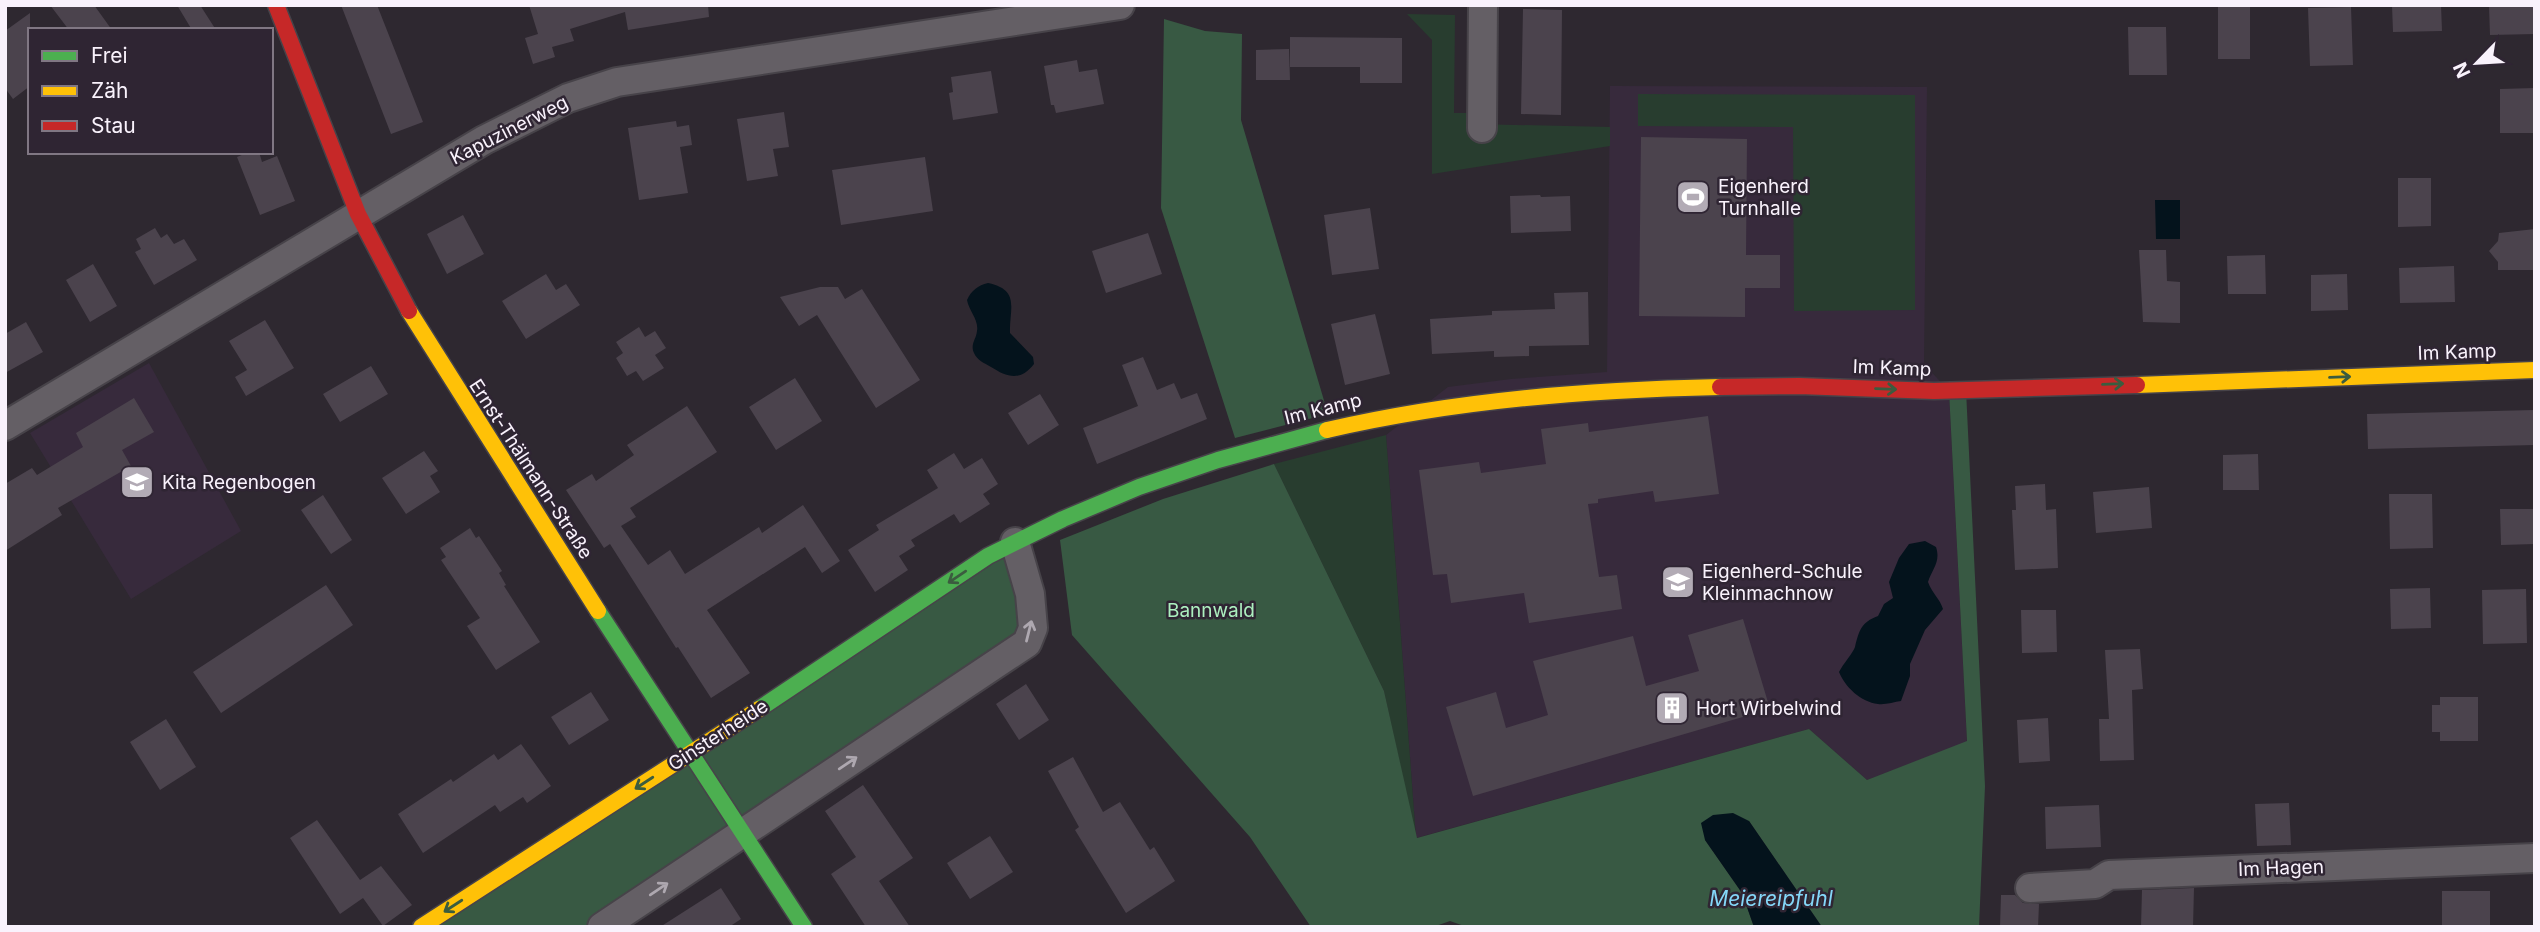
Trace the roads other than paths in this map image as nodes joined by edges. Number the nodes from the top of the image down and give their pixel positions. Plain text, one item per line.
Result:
1 (276, 5) edge
2 (1120, 5) edge
3 (1483, 5) edge
4 (1482, 128) dead end
5 (358, 214) junction
6 (2535, 370) edge
7 (5, 426) edge
8 (1253, 447) joint
9 (1015, 542) junction
10 (691, 754) junction
11 (743, 833) junction
12 (2535, 858) edge
13 (2030, 888) dead end
14 (421, 927) edge
15 (602, 927) edge
16 (804, 927) edge

1 - 5 street, Ernst-Thälmann-Straße
2 - 5 street, Kapuzinerweg
3 - 4 street
5 - 7 street, Kapuzinerweg
5 - 10 street, Ernst-Thälmann-Straße
8 -> 6 street, Im Kamp
8 - 9 street, Ginsterheide
9 -> 10 street, Ginsterheide
11 -> 9 street
10 - 11 street, Ernst-Thälmann-Straße
10 -> 14 street, Ginsterheide
15 -> 11 street
11 - 16 street, Ernst-Thälmann-Straße
12 - 13 street, Im Hagen

